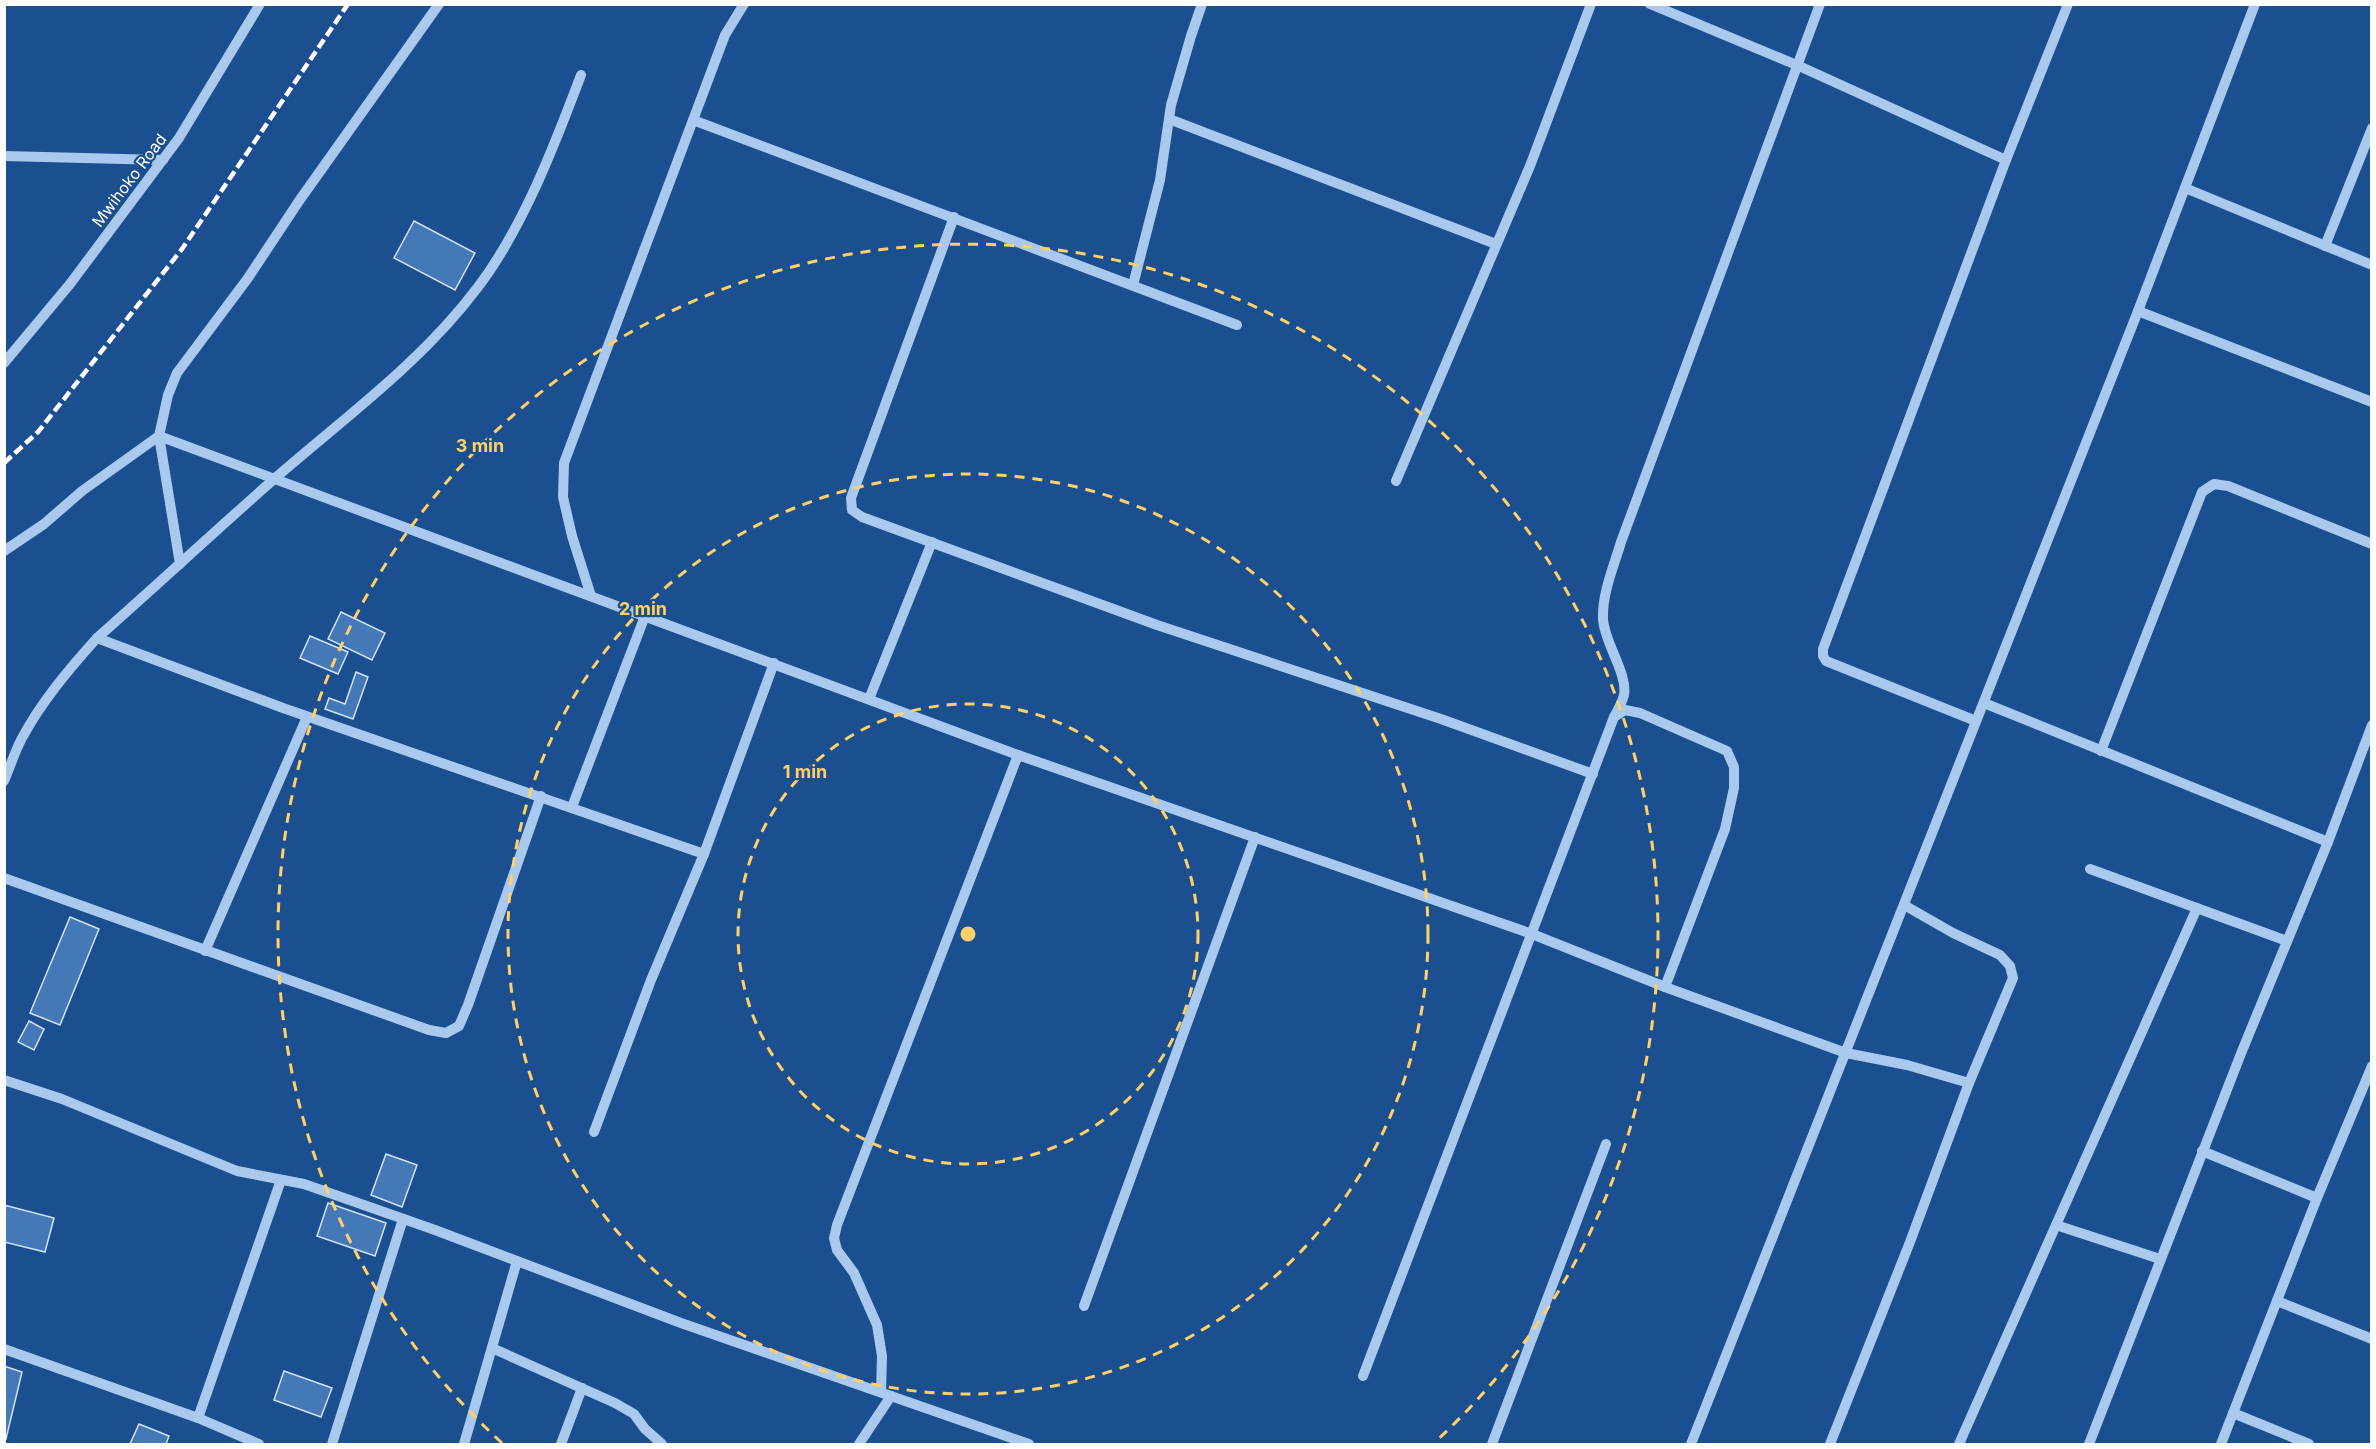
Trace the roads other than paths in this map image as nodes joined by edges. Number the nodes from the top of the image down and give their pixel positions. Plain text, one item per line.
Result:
1 (260, 4) edge
2 (439, 4) edge
3 (744, 4) edge
4 (1202, 4) edge
5 (1591, 4) edge
6 (1650, 4) edge
7 (1820, 4) edge
8 (2068, 4) edge
9 (2255, 4) edge
10 (1799, 66) junction
11 (581, 75) dead end
12 (1169, 119) junction
13 (693, 120) junction
14 (2372, 128) edge
15 (4, 156) edge
16 (163, 160) junction
17 (2006, 160) junction
18 (2185, 188) junction
19 (954, 217) junction
20 (1496, 244) junction
21 (2325, 246) junction
22 (2372, 265) edge
23 (1133, 285) junction
24 (2138, 311) junction
25 (1237, 325) dead end
26 (4, 363) edge
27 (2372, 402) edge
28 (159, 436) junction
29 (274, 479) junction
30 (1396, 482) dead end
31 (932, 542) junction
32 (2372, 544) edge
33 (4, 551) edge
34 (180, 564) junction
35 (591, 596) junction
36 (645, 616) junction
37 (97, 638) junction
38 (774, 663) junction
39 (869, 699) junction
40 (1984, 703) junction
41 (307, 717) junction
42 (1614, 717) junction
43 (1976, 721) junction
44 (2372, 725) edge
45 (2101, 750) junction
46 (1018, 755) junction
47 (1593, 774) junction
48 (4, 781) edge
49 (541, 796) junction
50 (572, 807) junction
51 (1255, 837) junction
52 (2328, 842) junction
53 (704, 854) junction
54 (2090, 869) dead end
55 (4, 878) edge
56 (1904, 905) junction
57 (2197, 908) junction
58 (1532, 933) junction
59 (2287, 941) junction
60 (205, 951) junction
61 (1665, 987) junction
62 (1846, 1053) junction
63 (2372, 1066) edge
64 (4, 1080) edge
65 (1969, 1083) junction
66 (594, 1132) dead end
67 (1606, 1144) dead end
68 (2202, 1151) junction
69 (281, 1180) junction
70 (2317, 1198) junction
71 (403, 1219) junction
72 (2056, 1225) junction
73 (2160, 1258) junction
74 (517, 1262) junction
75 (2277, 1301) junction
76 (1084, 1306) dead end
77 (2372, 1339) edge
78 (492, 1348) junction
79 (4, 1349) edge
80 (1363, 1376) dead end
81 (582, 1388) junction
82 (886, 1394) junction
83 (2233, 1413) junction
84 (198, 1418) junction
85 (259, 1444) edge
86 (332, 1444) edge
87 (464, 1444) edge
88 (561, 1444) edge
89 (662, 1444) edge
90 (859, 1444) edge
91 (1029, 1444) edge
92 (1492, 1444) edge
93 (1691, 1444) edge
94 (1830, 1444) edge
95 (1959, 1444) edge
96 (2089, 1444) edge
97 (2221, 1444) edge
98 (2309, 1444) edge

1 - 16 street, Mwihoko Road
2 - 28 street
3 - 13 street
4 - 12 street
5 - 20 street
6 - 10 street
7 - 10 street
8 - 17 street
9 - 18 street
10 - 17 street
10 - 42 street
11 - 29 street
12 - 20 street
12 - 23 street
13 - 19 street
13 - 35 street
14 - 21 street
15 - 16 street
16 - 26 street, Mwihoko Road
17 - 43 street
18 - 21 street
18 - 24 street
19 - 23 street
19 - 31 street
20 - 30 street
21 - 22 street
23 - 25 street
24 - 27 street
24 - 40 street
28 - 29 street
28 - 33 street
28 - 34 street
29 - 34 street
29 - 35 street
31 - 39 street
31 - 47 street
32 - 45 street
34 - 37 street
35 - 36 street
36 - 38 street
36 - 50 street
37 - 41 street
37 - 48 street
38 - 39 street
38 - 53 street
39 - 46 street
40 - 43 street
40 - 45 street
41 - 49 street
41 - 60 street
42 - 47 street
42 - 61 street
43 - 56 street
44 - 52 street
45 - 52 street
46 - 51 street
46 - 82 street
47 - 58 street
49 - 50 street
49 - 60 street
50 - 53 street
51 - 58 street
51 - 76 street
52 - 59 street
53 - 66 street
54 - 57 street
55 - 60 street
56 - 62 street
56 - 65 street
57 - 59 street
57 - 72 street
58 - 61 street
58 - 80 street
59 - 68 street
61 - 62 street
62 - 65 street
62 - 93 street
63 - 70 street
64 - 69 street
65 - 94 street
67 - 92 street
68 - 70 street
68 - 73 street
69 - 71 street
69 - 84 street
70 - 75 street
71 - 74 street
71 - 86 street
72 - 73 street
72 - 95 street
73 - 96 street
74 - 78 street
74 - 82 street
75 - 77 street
75 - 83 street
78 - 81 street
78 - 87 street
79 - 84 street
81 - 88 street
81 - 89 street
82 - 90 street
82 - 91 street
83 - 97 street
83 - 98 street
84 - 85 street

